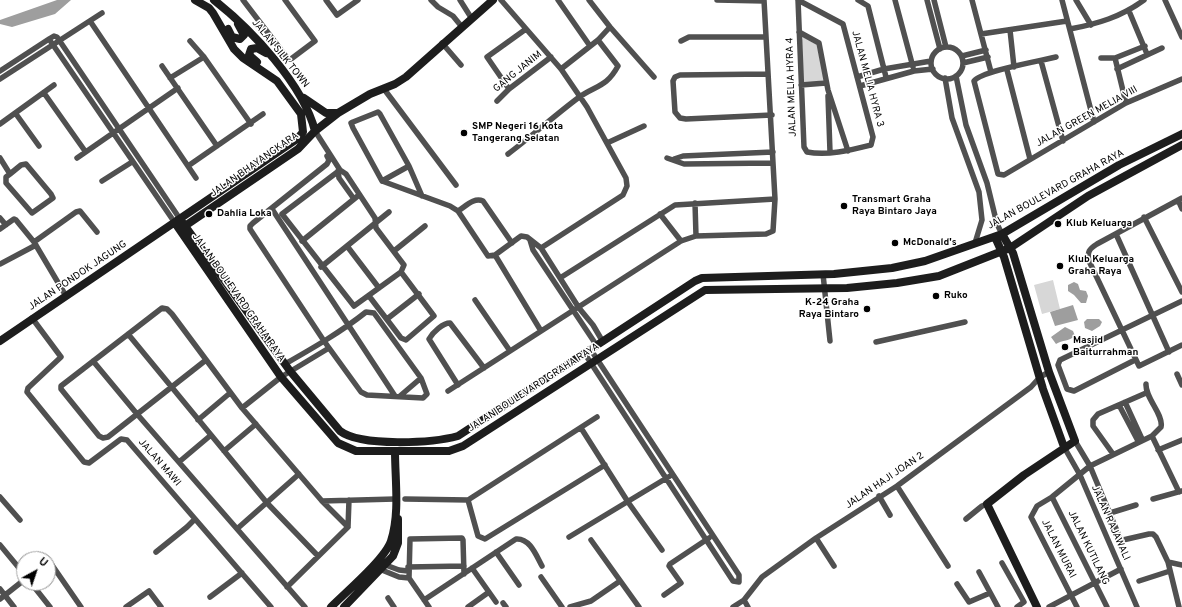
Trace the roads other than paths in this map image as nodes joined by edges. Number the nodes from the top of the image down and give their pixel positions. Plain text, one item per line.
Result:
1 (195, 0) edge
2 (214, 0) edge
3 (243, 0) edge
4 (285, 0) edge
5 (326, 0) edge
6 (358, 0) edge
7 (431, 0) edge
8 (460, 0) edge
9 (493, 0) edge
10 (501, 0) edge
11 (558, 0) edge
12 (589, 0) edge
13 (717, 0) edge
14 (798, 0) edge
15 (858, 0) edge
16 (895, 0) edge
17 (927, 0) edge
18 (934, 0) edge
19 (972, 0) edge
20 (1062, 0) edge
21 (1076, 0) edge
22 (1144, 0) edge
23 (1165, 0) edge
24 (764, 1) edge
25 (1129, 11) junction
26 (102, 13) dead end
27 (231, 13) junction
28 (218, 18) junction
29 (472, 18) junction
30 (90, 21) junction
31 (1067, 22) junction
32 (1091, 26) junction
33 (462, 27) junction
34 (610, 27) junction
35 (526, 29) junction
36 (1010, 30) junction
37 (1070, 30) junction
38 (799, 32) junction
39 (981, 34) junction
40 (765, 37) junction
41 (1182, 37) edge
42 (49, 39) junction
43 (598, 40) junction
44 (60, 41) junction
45 (190, 41) dead end
46 (681, 41) dead end
47 (442, 44) junction
48 (54, 45) junction
49 (590, 46) junction
50 (1145, 46) junction
51 (943, 48) junction
52 (1162, 48) dead end
53 (986, 50) junction
54 (1147, 54) junction
55 (962, 56) junction
56 (204, 57) junction
57 (272, 57) junction
58 (551, 57) junction
59 (988, 57) junction
60 (1056, 57) dead end
61 (1101, 58) dead end
62 (1115, 58) junction
63 (931, 61) junction
64 (1041, 61) junction
65 (912, 63) junction
66 (963, 63) junction
67 (461, 65) dead end
68 (162, 66) dead end
69 (1014, 67) junction
70 (561, 69) junction
71 (884, 69) junction
72 (933, 69) junction
73 (1117, 69) junction
74 (1007, 70) junction
75 (0, 71) edge
76 (263, 71) junction
77 (914, 71) junction
78 (991, 72) junction
79 (768, 74) junction
80 (956, 76) junction
81 (654, 77) dead end
82 (857, 77) junction
83 (886, 77) junction
84 (170, 78) junction
85 (945, 78) junction
86 (0, 79) edge
87 (1182, 79) edge
88 (826, 82) junction
89 (54, 85) dead end
90 (801, 85) junction
91 (860, 86) junction
92 (178, 88) junction
93 (509, 88) junction
94 (384, 89) junction
95 (828, 90) junction
96 (44, 93) junction
97 (302, 96) junction
98 (580, 97) junction
99 (497, 101) dead end
100 (1126, 103) junction
101 (148, 109) junction
102 (338, 113) junction
103 (16, 114) junction
104 (263, 114) dead end
105 (772, 115) junction
106 (1094, 122) junction
107 (0, 124) edge
108 (251, 124) junction
109 (644, 126) dead end
110 (120, 128) junction
111 (315, 131) junction
112 (114, 132) junction
113 (303, 132) joint
114 (1182, 134) edge
115 (873, 141) joint
116 (1063, 141) junction
117 (607, 143) junction
118 (1182, 145) edge
119 (39, 146) dead end
120 (217, 146) junction
121 (975, 149) junction
122 (85, 151) junction
123 (848, 151) junction
124 (773, 152) junction
125 (830, 152) junction
126 (508, 154) dead end
127 (964, 154) junction
128 (327, 156) dead end
129 (0, 158) edge
130 (77, 158) dead end
131 (667, 158) dead end
132 (1030, 159) junction
133 (674, 160) junction
134 (132, 162) junction
135 (773, 163) junction
136 (188, 166) junction
137 (409, 166) junction
138 (339, 170) junction
139 (10, 174) junction
140 (196, 178) dead end
141 (102, 181) dead end
142 (350, 181) junction
143 (382, 181) junction
144 (456, 185) dead end
145 (344, 186) junction
146 (359, 194) junction
147 (422, 196) junction
148 (354, 199) junction
149 (776, 199) junction
150 (1180, 199) edge
151 (695, 203) junction
152 (272, 209) junction
153 (1182, 209) edge
154 (389, 212) dead end
155 (458, 212) junction
156 (660, 214) junction
157 (1144, 217) junction
158 (0, 218) edge
159 (376, 223) junction
160 (6, 225) junction
161 (178, 225) junction
162 (425, 226) dead end
163 (1010, 228) junction
164 (0, 229) edge
165 (97, 232) dead end
166 (1116, 234) junction
167 (998, 235) junction
168 (696, 236) junction
169 (530, 240) junction
170 (302, 241) junction
171 (681, 242) junction
172 (1019, 242) junction
173 (35, 243) junction
174 (512, 243) junction
175 (975, 244) junction
176 (347, 246) junction
177 (542, 248) junction
178 (1010, 248) junction
179 (394, 251) junction
180 (1001, 251) junction
181 (495, 255) junction
182 (0, 264) edge
183 (321, 267) junction
184 (401, 272) junction
185 (823, 274) junction
186 (560, 278) junction
187 (379, 288) junction
188 (824, 288) junction
189 (1182, 292) edge
190 (420, 294) junction
191 (66, 296) junction
192 (369, 296) junction
193 (475, 300) dead end
194 (1182, 301) edge
195 (576, 309) junction
196 (1152, 314) junction
197 (32, 318) junction
198 (387, 319) junction
199 (965, 322) dead end
200 (348, 325) junction
201 (1120, 329) junction
202 (541, 331) junction
203 (128, 334) junction
204 (0, 341) edge
205 (324, 341) junction
206 (830, 341) dead end
207 (876, 342) dead end
208 (1182, 345) edge
209 (329, 348) junction
210 (594, 348) junction
211 (510, 351) junction
212 (1169, 352) junction
213 (206, 360) junction
214 (1135, 360) junction
215 (93, 361) junction
216 (595, 361) junction
217 (288, 368) junction
218 (484, 368) junction
219 (1049, 372) junction
220 (1177, 374) dead end
221 (281, 377) junction
222 (1040, 377) junction
223 (421, 378) junction
224 (1146, 384) dead end
225 (458, 385) junction
226 (1182, 385) edge
227 (171, 388) junction
228 (448, 391) dead end
229 (230, 393) junction
230 (1146, 393) junction
231 (397, 396) junction
232 (1125, 402) junction
233 (1119, 405) junction
234 (242, 408) junction
235 (137, 414) junction
236 (597, 417) dead end
237 (198, 420) junction
238 (256, 424) junction
239 (581, 428) junction
240 (211, 435) junction
241 (1152, 436) junction
242 (1140, 440) junction
243 (1182, 440) edge
244 (1075, 441) junction
245 (1064, 447) junction
246 (1158, 450) junction
247 (224, 451) junction
248 (395, 451) junction
249 (1113, 454) junction
250 (179, 462) junction
251 (605, 466) junction
252 (1090, 466) junction
253 (299, 474) junction
254 (673, 474) junction
255 (1080, 475) junction
256 (667, 479) junction
257 (897, 486) junction
258 (1180, 491) edge
259 (880, 496) junction
260 (1052, 497) junction
261 (0, 498) edge
262 (395, 499) junction
263 (405, 499) dead end
264 (1153, 499) dead end
265 (349, 500) junction
266 (468, 500) junction
267 (322, 501) junction
268 (628, 502) junction
269 (267, 503) junction
270 (987, 504) junction
271 (1136, 505) dead end
272 (1110, 513) junction
273 (890, 515) dead end
274 (195, 519) junction
275 (966, 519) dead end
276 (20, 520) dead end
277 (348, 527) junction
278 (238, 528) junction
279 (714, 536) junction
280 (569, 537) dead end
281 (816, 538) junction
282 (591, 540) dead end
283 (706, 540) junction
284 (0, 545) edge
285 (662, 550) dead end
286 (156, 552) dead end
287 (496, 552) junction
288 (318, 556) junction
289 (1168, 562) junction
290 (1002, 563) dead end
291 (16, 564) edge
292 (379, 564) junction
293 (1182, 565) edge
294 (464, 566) junction
295 (542, 566) dead end
296 (834, 566) dead end
297 (948, 566) dead end
298 (472, 568) junction
299 (408, 569) junction
300 (1121, 570) junction
301 (56, 571) edge
302 (979, 572) dead end
303 (1170, 572) junction
304 (242, 573) junction
305 (464, 574) junction
306 (541, 577) dead end
307 (409, 578) junction
308 (620, 581) junction
309 (1139, 581) dead end
310 (1096, 583) junction
311 (958, 584) dead end
312 (519, 585) dead end
313 (16, 586) edge
314 (287, 587) junction
315 (0, 589) edge
316 (37, 591) edge
317 (489, 592) junction
318 (990, 593) junction
319 (664, 595) dead end
320 (1071, 595) junction
321 (2, 597) edge
322 (210, 597) dead end
323 (388, 598) dead end
324 (424, 600) junction
325 (744, 600) junction
326 (496, 602) dead end
327 (14, 607) edge
328 (50, 607) edge
329 (81, 607) edge
330 (126, 607) edge
331 (161, 607) edge
332 (271, 607) edge
333 (305, 607) edge
334 (331, 607) edge
335 (344, 607) edge
336 (394, 607) edge
337 (429, 607) edge
338 (468, 607) edge
339 (562, 607) edge
340 (570, 607) edge
341 (639, 607) edge
342 (733, 607) edge
343 (748, 607) edge
344 (998, 607) edge
345 (1017, 607) edge
346 (1037, 607) edge
347 (1049, 607) edge
348 (1077, 607) edge
349 (1107, 607) edge
350 (1137, 607) edge
351 (1179, 607) edge

1 - 28 main road, JALAN SILK TOWN
2 - 27 main road, JALAN SILK TOWN
3 - 4 street
5 - 6 street
7 - 33 street
8 - 29 street
9 - 29 main road, JALAN BHAYANGKARA
10 - 35 street
11 - 49 street
12 - 34 street
13 - 24 street
14 - 38 street, JALAN MELIA HYRA 4
14 - 82 street, JALAN MELIA HYRA 3
15 - 71 street
16 - 65 street
17 - 51 street
18 - 51 street
19 - 39 street
20 - 31 street
21 - 32 street
22 - 25 street
23 - 41 street
24 - 40 street
25 - 32 street
25 - 50 street
26 - 30 street
27 - 28 main road
27 - 57 main road, JALAN SILK TOWN
28 - 76 main road, JALAN SILK TOWN
29 - 33 main road, JALAN BHAYANGKARA
30 - 44 street
30 - 101 street
31 - 36 street
31 - 37 street
32 - 37 street
33 - 47 main road, JALAN BHAYANGKARA
34 - 43 street
34 - 81 street
35 - 58 street
35 - 93 street
36 - 39 street
36 - 69 street
37 - 106 street
38 - 88 street
38 - 90 street, JALAN MELIA HYRA 4
39 - 53 street
40 - 46 street
40 - 79 street
42 - 44 street
42 - 48 street, JALAN BOULEVARD GRAHA RAYA
42 - 75 street
43 - 49 street
43 - 98 street
44 - 48 street
44 - 110 street, JALAN BOULEVARD GRAHA RAYA
45 - 56 street
47 - 67 street
47 - 94 main road, JALAN BHAYANGKARA
48 - 86 street
48 - 112 street, JALAN BOULEVARD GRAHA RAYA
49 - 70 street
50 - 54 street
50 - 62 street
51 - 55 street
51 - 63 street
52 - 54 street
53 - 55 street
53 - 59 street
54 - 73 street
55 - 66 street
56 - 84 street
56 - 108 street
57 - 76 main road
57 - 97 main road, JALAN SILK TOWN
58 - 70 street
58 - 93 street, GANG JANIM
59 - 66 street
59 - 78 street
60 - 64 street
61 - 62 street
62 - 73 street
63 - 65 street
63 - 72 street
64 - 69 street
64 - 116 street
65 - 71 street
65 - 77 street
66 - 80 street
68 - 84 street
69 - 74 street
70 - 98 street
71 - 82 street
71 - 83 street
72 - 77 street
72 - 85 street
73 - 100 street
74 - 78 street
74 - 132 street
76 - 113 main road, JALAN SILK TOWN
77 - 83 street
78 - 132 street, JALAN GREEN MELIA VIII
79 - 105 street
79 - 105 street
80 - 85 street
80 - 121 street
82 - 91 street, JALAN MELIA HYRA 3
83 - 91 street
84 - 92 street
85 - 127 street
87 - 100 street, JALAN GREEN MELIA VIII
88 - 90 street
88 - 95 street
89 - 96 street
90 - 125 street, JALAN MELIA HYRA 4
91 - 115 street, JALAN MELIA HYRA 3
92 - 101 street
92 - 120 street
93 - 99 street, GANG JANIM
94 - 102 main road, JALAN BHAYANGKARA
94 - 144 street
95 - 123 street
95 - 125 street
96 - 103 street
96 - 122 street
97 - 102 main road
97 - 111 main road, JALAN SILK TOWN
98 - 117 street
98 - 126 street
100 - 106 street, JALAN GREEN MELIA VIII
101 - 110 street
101 - 136 street
102 - 111 main road, JALAN BHAYANGKARA
103 - 107 street
103 - 119 street
104 - 108 street
105 - 124 street
106 - 116 street, JALAN GREEN MELIA VIII
108 - 120 street
109 - 117 street
110 - 112 street
110 - 161 street, JALAN BOULEVARD GRAHA RAYA
111 - 138 street
111 - 161 main road, JALAN BHAYANGKARA
112 - 122 street
112 - 134 street, JALAN BOULEVARD GRAHA RAYA
113 - 161 main road, JALAN BHAYANGKARA
114 - 163 main road, JALAN BOULEVARD GRAHA RAYA
115 - 123 street, JALAN MELIA HYRA 4
116 - 132 street, JALAN GREEN MELIA VIII
117 - 177 street
118 - 172 main road, JALAN BOULEVARD GRAHA RAYA
120 - 136 street
121 - 127 street
121 - 167 street
122 - 130 street
123 - 125 street, JALAN MELIA HYRA 4
124 - 133 street
124 - 135 street
127 - 175 street
128 - 152 street
129 - 139 street
131 - 133 street
133 - 135 street
134 - 141 street
134 - 161 street, JALAN BOULEVARD GRAHA RAYA
135 - 149 street
136 - 140 street
137 - 143 street
137 - 143 street
137 - 147 street
138 - 142 street
138 - 145 street
138 - 170 street
139 - 139 street
142 - 145 street
142 - 146 street
143 - 147 street
145 - 148 street
146 - 148 street
146 - 159 street
147 - 155 street
148 - 170 street
149 - 151 street
149 - 168 street
150 - 153 street
150 - 157 street
151 - 156 street
151 - 168 street
152 - 200 street
152 - 205 street
154 - 159 street
155 - 174 street
155 - 181 street
156 - 171 street
156 - 186 street
157 - 166 street
157 - 189 street
158 - 160 street
159 - 176 street
159 - 179 street
160 - 164 street
160 - 173 street
161 - 191 main road, JALAN PONDOK JAGUNG
161 - 217 main road, JALAN BOULEVARD GRAHA RAYA
161 - 221 main road, JALAN BOULEVARD GRAHA RAYA
162 - 179 street
163 - 167 main road, JALAN BOULEVARD GRAHA RAYA
163 - 172 main road
165 - 173 street
166 - 196 street
166 - 201 street
167 - 175 main road, JALAN BOULEVARD GRAHA RAYA
167 - 178 main road
167 - 180 main road
168 - 171 street
169 - 174 street
169 - 177 street
169 - 195 street
170 - 183 street
171 - 195 street
172 - 178 main road, JALAN BOULEVARD GRAHA RAYA
173 - 182 street
173 - 191 street
174 - 181 street
175 - 185 main road, JALAN BOULEVARD GRAHA RAYA
176 - 183 street
176 - 187 street
177 - 186 street
178 - 180 main road, JALAN BOULEVARD GRAHA RAYA
178 - 219 main road
179 - 184 street
180 - 188 main road, JALAN BOULEVARD GRAHA RAYA
180 - 222 main road
181 - 202 street
183 - 192 street
184 - 187 street
184 - 190 street
185 - 188 street
185 - 210 main road, JALAN BOULEVARD GRAHA RAYA
186 - 195 street
187 - 192 street
188 - 206 street
188 - 216 main road, JALAN BOULEVARD GRAHA RAYA
190 - 198 street
190 - 198 street
191 - 197 main road, JALAN PONDOK JAGUNG
192 - 198 street
193 - 211 street
194 - 196 street
195 - 202 street
195 - 210 street
196 - 201 street
196 - 212 street
197 - 204 main road, JALAN PONDOK JAGUNG
197 - 274 street, JALAN MAWI
199 - 207 street
200 - 205 street
200 - 223 street
200 - 231 street
201 - 214 street
201 - 214 street
202 - 211 street
203 - 213 street
203 - 215 street
203 - 227 street
205 - 209 street
205 - 217 street
208 - 212 street
209 - 217 street
209 - 231 street
210 - 216 street
210 - 217 main road, JALAN BOULEVARD GRAHA RAYA
211 - 218 street
212 - 214 street
213 - 227 street
213 - 229 street
215 - 235 street
215 - 235 street
216 - 248 main road, JALAN BOULEVARD GRAHA RAYA
216 - 254 street
216 - 256 street
217 - 221 street
218 - 225 street
218 - 225 street
219 - 222 street, JALAN HAJI JOAN 2
219 - 244 main road
220 - 226 street
221 - 234 street
221 - 248 main road, JALAN BOULEVARD GRAHA RAYA
222 - 245 main road
222 - 257 street, JALAN HAJI JOAN 2
223 - 231 street
223 - 231 street
224 - 230 street
225 - 228 street
227 - 235 street
227 - 237 street
229 - 234 street
229 - 237 street
230 - 232 street
230 - 241 street
232 - 233 street
232 - 242 street
233 - 242 street
233 - 249 street
234 - 238 street
235 - 250 street
236 - 239 street
237 - 240 street
238 - 247 street
238 - 253 street
239 - 251 street
239 - 266 street
240 - 247 street
240 - 250 street
241 - 242 street
241 - 246 street
242 - 249 street
243 - 246 street
244 - 245 main road
244 - 252 street
245 - 255 street, JALAN RAJAWALI
245 - 270 main road
246 - 258 street
247 - 269 street
248 - 262 main road
249 - 252 street
250 - 278 street
251 - 266 street
251 - 268 street
252 - 255 street
252 - 272 street
253 - 267 street
253 - 269 street
254 - 256 street
254 - 279 street
255 - 260 street
255 - 300 street, JALAN RAJAWALI
256 - 268 street
256 - 283 street
257 - 259 street, JALAN HAJI JOAN 2
257 - 297 street
258 - 264 street
259 - 273 street
259 - 281 street, JALAN HAJI JOAN 2
260 - 310 street, JALAN KUTILANG
260 - 320 street, JALAN MURAI
261 - 276 street
262 - 265 street
262 - 292 main road
263 - 266 street
265 - 267 street
265 - 277 street
267 - 277 street
268 - 280 street
268 - 285 street
269 - 278 street
269 - 288 street
270 - 275 street
270 - 346 main road
271 - 272 street
272 - 289 street
274 - 286 street
274 - 304 street, JALAN MAWI
277 - 288 street
278 - 314 street
279 - 283 street
279 - 283 street
281 - 296 street
281 - 325 street, JALAN HAJI JOAN 2
282 - 308 street
283 - 319 street
284 - 291 street
287 - 295 street
287 - 298 street
287 - 312 street
288 - 314 street
289 - 293 street
289 - 303 street
290 - 345 street
292 - 299 street
292 - 307 street
292 - 334 main road
292 - 335 main road
294 - 299 street
294 - 299 street
294 - 305 street
298 - 305 street
298 - 317 street
299 - 307 street
300 - 310 street
300 - 350 street, JALAN RAJAWALI
301 - 329 street
302 - 318 street
303 - 309 street
303 - 351 street
304 - 322 street
304 - 332 street, JALAN MAWI
305 - 324 street
306 - 339 street
307 - 324 street
308 - 340 street
308 - 341 street
310 - 320 street
310 - 349 street, JALAN KUTILANG
311 - 318 street
313 - 321 street
314 - 333 street
315 - 321 street
316 - 328 street
317 - 326 street
317 - 338 street
318 - 344 street
320 - 347 street
320 - 348 street, JALAN MURAI
321 - 327 street
323 - 336 street
324 - 337 street
325 - 342 street, JALAN HAJI JOAN 2
325 - 343 street
330 - 331 street

